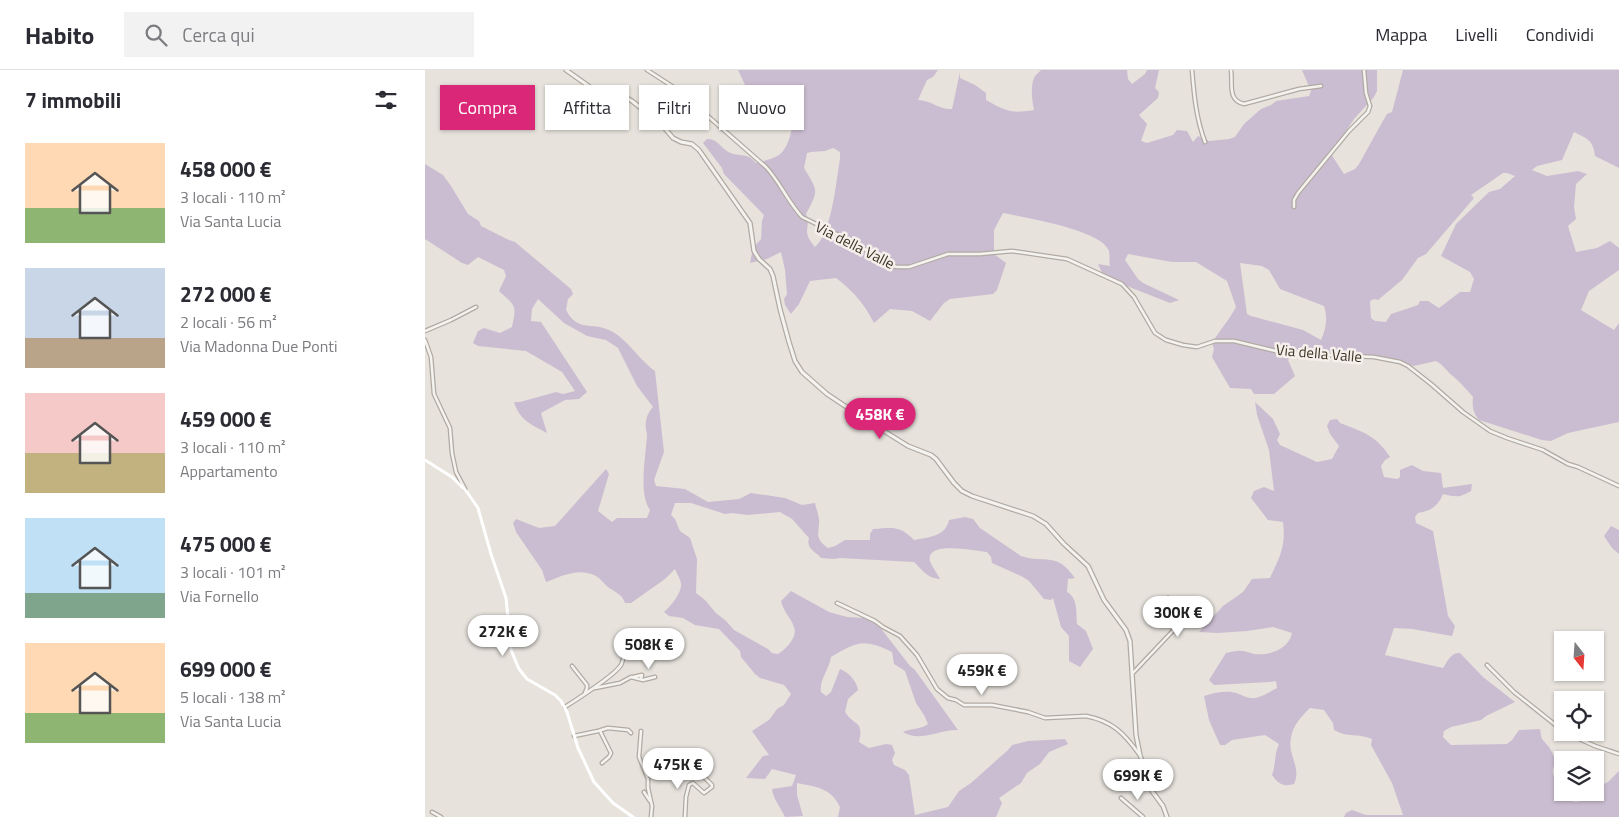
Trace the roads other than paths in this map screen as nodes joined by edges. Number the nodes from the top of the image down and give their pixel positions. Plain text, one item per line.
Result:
1 (566, 70) edge
2 (647, 70) edge
3 (1192, 70) edge
4 (1231, 70) edge
5 (1365, 70) edge
6 (1321, 86) dead end
7 (1205, 142) dead end
8 (1294, 207) dead end
9 (476, 307) dead end
10 (425, 331) edge
11 (425, 340) edge
12 (425, 460) edge
13 (1619, 486) edge
14 (467, 492) junction
15 (1168, 598) dead end
16 (837, 603) dead end
17 (626, 638) dead end
18 (1487, 665) dead end
19 (572, 666) dead end
20 (1132, 674) junction
21 (655, 678) dead end
22 (592, 689) junction
23 (584, 695) junction
24 (565, 707) junction
25 (1554, 725) edge
26 (600, 731) junction
27 (641, 731) dead end
28 (631, 733) dead end
29 (574, 736) junction
30 (1584, 741) edge
31 (1619, 754) edge
32 (1140, 755) junction
33 (602, 764) dead end
34 (704, 777) dead end
35 (644, 792) dead end
36 (1121, 798) dead end
37 (652, 806) junction
38 (432, 812) dead end
39 (441, 817) edge
40 (633, 817) edge
41 (651, 817) edge
42 (685, 817) edge
43 (1143, 817) edge
44 (1167, 817) edge

1 - 20 street
2 - 13 street, Via della Valle
3 - 7 street
4 - 6 street
5 - 8 street
9 - 10 street
11 - 14 street
12 - 14 main road
14 - 24 main road
15 - 20 street
16 - 32 street
17 - 22 street
18 - 25 street
19 - 23 street
20 - 32 street
21 - 22 street
22 - 23 street
23 - 24 street
24 - 29 main road
26 - 28 street
26 - 29 street
26 - 33 street
27 - 37 street
29 - 40 main road
30 - 31 street
32 - 44 street
34 - 42 street
35 - 37 street
36 - 43 street
37 - 41 street
38 - 39 street

